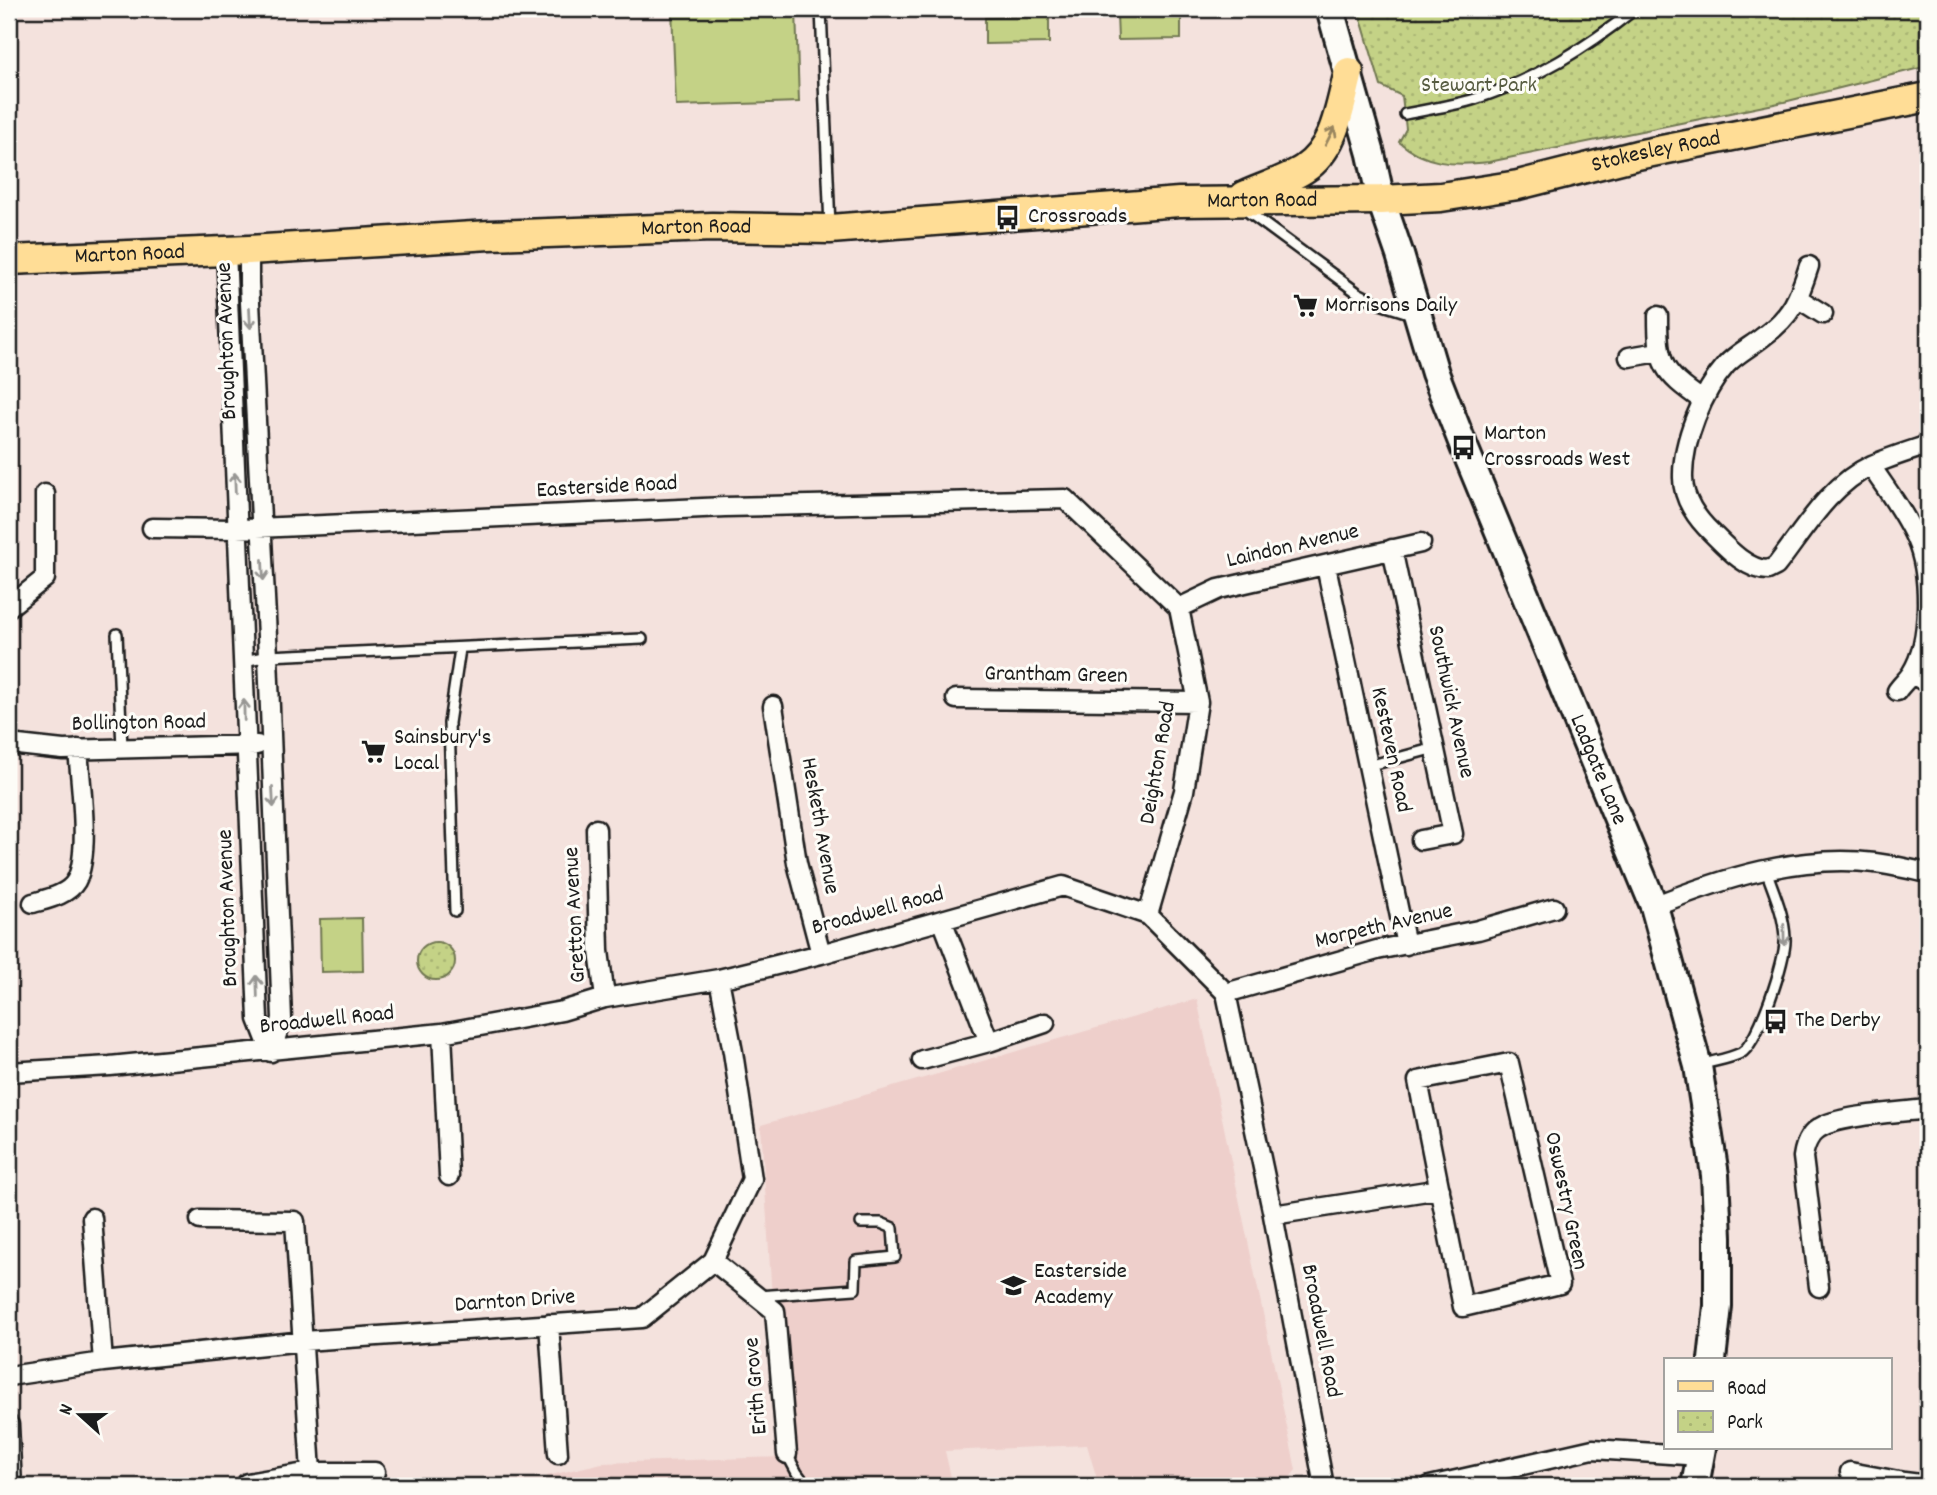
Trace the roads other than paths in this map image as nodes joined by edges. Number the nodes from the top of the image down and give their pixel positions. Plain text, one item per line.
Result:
1 (821, 9) edge
2 (1330, 9) edge
3 (1635, 9) edge
4 (1349, 72) junction
5 (1928, 97) edge
6 (1405, 114) dead end
7 (1381, 200) junction
8 (1232, 201) junction
9 (830, 229) junction
10 (238, 250) junction
11 (9, 260) edge
12 (1809, 266) dead end
13 (1799, 299) junction
14 (1823, 314) dead end
15 (1417, 316) junction
16 (1658, 316) dead end
17 (1659, 352) junction
18 (1629, 357) dead end
19 (1702, 400) junction
20 (1928, 445) edge
21 (1871, 466) junction
22 (45, 494) dead end
23 (152, 527) dead end
24 (260, 528) junction
25 (236, 529) junction
26 (1421, 543) dead end
27 (1392, 549) junction
28 (1326, 566) junction
29 (9, 607) edge
30 (1179, 608) junction
31 (117, 634) dead end
32 (642, 639) dead end
33 (460, 649) junction
34 (268, 656) junction
35 (244, 661) junction
36 (1912, 673) junction
37 (1928, 684) edge
38 (1897, 691) dead end
39 (956, 699) dead end
40 (1198, 702) junction
41 (773, 705) dead end
42 (9, 744) edge
43 (270, 745) junction
44 (245, 746) junction
45 (122, 748) junction
46 (1435, 748) junction
47 (78, 749) junction
48 (1368, 766) junction
49 (596, 829) dead end
50 (1421, 840) dead end
51 (1766, 870) junction
52 (1928, 873) edge
53 (33, 903) dead end
54 (1654, 906) junction
55 (1554, 908) dead end
56 (455, 911) dead end
57 (1148, 915) junction
58 (942, 920) junction
59 (1406, 945) junction
60 (821, 954) junction
61 (719, 979) junction
62 (1226, 993) junction
63 (605, 998) junction
64 (1045, 1023) dead end
65 (442, 1033) junction
66 (989, 1042) junction
67 (271, 1052) junction
68 (922, 1060) dead end
69 (1698, 1066) junction
70 (9, 1072) edge
71 (1928, 1109) edge
72 (449, 1175) dead end
73 (1440, 1189) junction
74 (1273, 1215) junction
75 (92, 1218) dead end
76 (200, 1220) dead end
77 (861, 1223) dead end
78 (713, 1261) junction
79 (1819, 1287) dead end
80 (756, 1296) junction
81 (549, 1324) junction
82 (304, 1341) junction
83 (1712, 1358) edge
84 (103, 1362) junction
85 (9, 1376) edge
86 (9, 1425) edge
87 (1702, 1452) edge
88 (558, 1454) dead end
89 (787, 1454) joint
90 (311, 1472) junction
91 (375, 1472) dead end
92 (1850, 1472) dead end
93 (247, 1483) dead end
94 (1904, 1484) edge
95 (1928, 1485) edge
96 (12, 1486) edge
97 (807, 1486) edge
98 (1324, 1486) edge
99 (1430, 1486) edge
100 (1695, 1486) edge

1 - 9 lane
2 - 4 main road, Ladgate Lane
3 - 6 lane
4 - 7 main road, Ladgate Lane
8 -> 4 main road
5 - 7 main road, Stokesley Road
7 - 8 main road, Marton Road
7 - 15 main road, Ladgate Lane
8 - 9 main road, Marton Road
8 - 15 lane
9 - 10 main road, Marton Road
10 - 11 main road, Marton Road
10 -> 24 street, Broughton Avenue
25 -> 10 street, Broughton Avenue
12 - 13 street
13 - 14 street
13 - 19 street
15 - 54 main road, Ladgate Lane
16 - 17 street
17 - 18 street
17 - 19 street
19 - 21 street
20 - 21 street
21 - 36 street
22 - 29 street
23 - 25 street, Easterside Road
24 - 25 street, Easterside Road
24 - 30 street, Easterside Road
24 -> 34 street, Broughton Avenue
25 - 35 street, Broughton Avenue
26 - 27 street, Laindon Avenue
27 - 28 street, Laindon Avenue
27 - 46 street, Southwick Avenue
28 - 30 street, Laindon Avenue
28 - 48 street, Kesteven Road
30 - 40 street, Deighton Road
31 - 45 lane
32 - 33 lane
33 - 34 lane
33 - 56 lane
34 - 35 lane
34 - 43 street, Broughton Avenue
44 -> 35 street, Broughton Avenue
36 - 37 street
36 - 38 street
39 - 40 street, Grantham Green
40 - 57 street, Deighton Road
41 - 60 street, Hesketh Avenue
42 - 47 street, Bollington Road
43 - 44 street, Bollington Road
43 -> 67 street, Broughton Avenue
44 - 45 street, Bollington Road
67 -> 44 street, Broughton Avenue
45 - 47 street, Bollington Road
46 - 48 lane
46 - 50 street, Southwick Avenue
47 - 53 street
48 - 59 street, Kesteven Road
49 - 63 street, Gretton Avenue
51 - 52 street
51 - 54 street
51 -> 69 lane
54 - 69 main road, Ladgate Lane
55 - 59 street, Morpeth Avenue
57 - 58 street, Broadwell Road
57 - 62 street, Broadwell Road
58 - 60 street, Broadwell Road
58 - 66 street
59 - 62 street, Morpeth Avenue
60 - 61 street, Broadwell Road
61 - 63 street, Broadwell Road
61 - 78 street, Darnton Drive
62 - 74 street, Broadwell Road
63 - 65 street, Broadwell Road
64 - 66 street
65 - 67 street, Broadwell Road
65 - 72 street
66 - 68 street
67 - 70 street, Broadwell Road
69 - 83 main road, Ladgate Lane
71 - 79 street
73 - 73 street, Oswestry Green
73 - 74 street
74 - 98 street, Broadwell Road
75 - 84 street
76 - 82 street
77 - 80 lane
78 - 80 street, Erith Grove
78 - 81 street, Darnton Drive
80 - 89 street, Erith Grove
81 - 82 street, Darnton Drive
81 - 88 street
82 - 84 street, Darnton Drive
82 - 90 street
84 - 85 street, Darnton Drive
86 - 96 street
87 - 99 street
87 - 100 main road
89 - 97 lane
90 - 91 street
90 - 93 street
92 - 94 street
94 - 95 street

